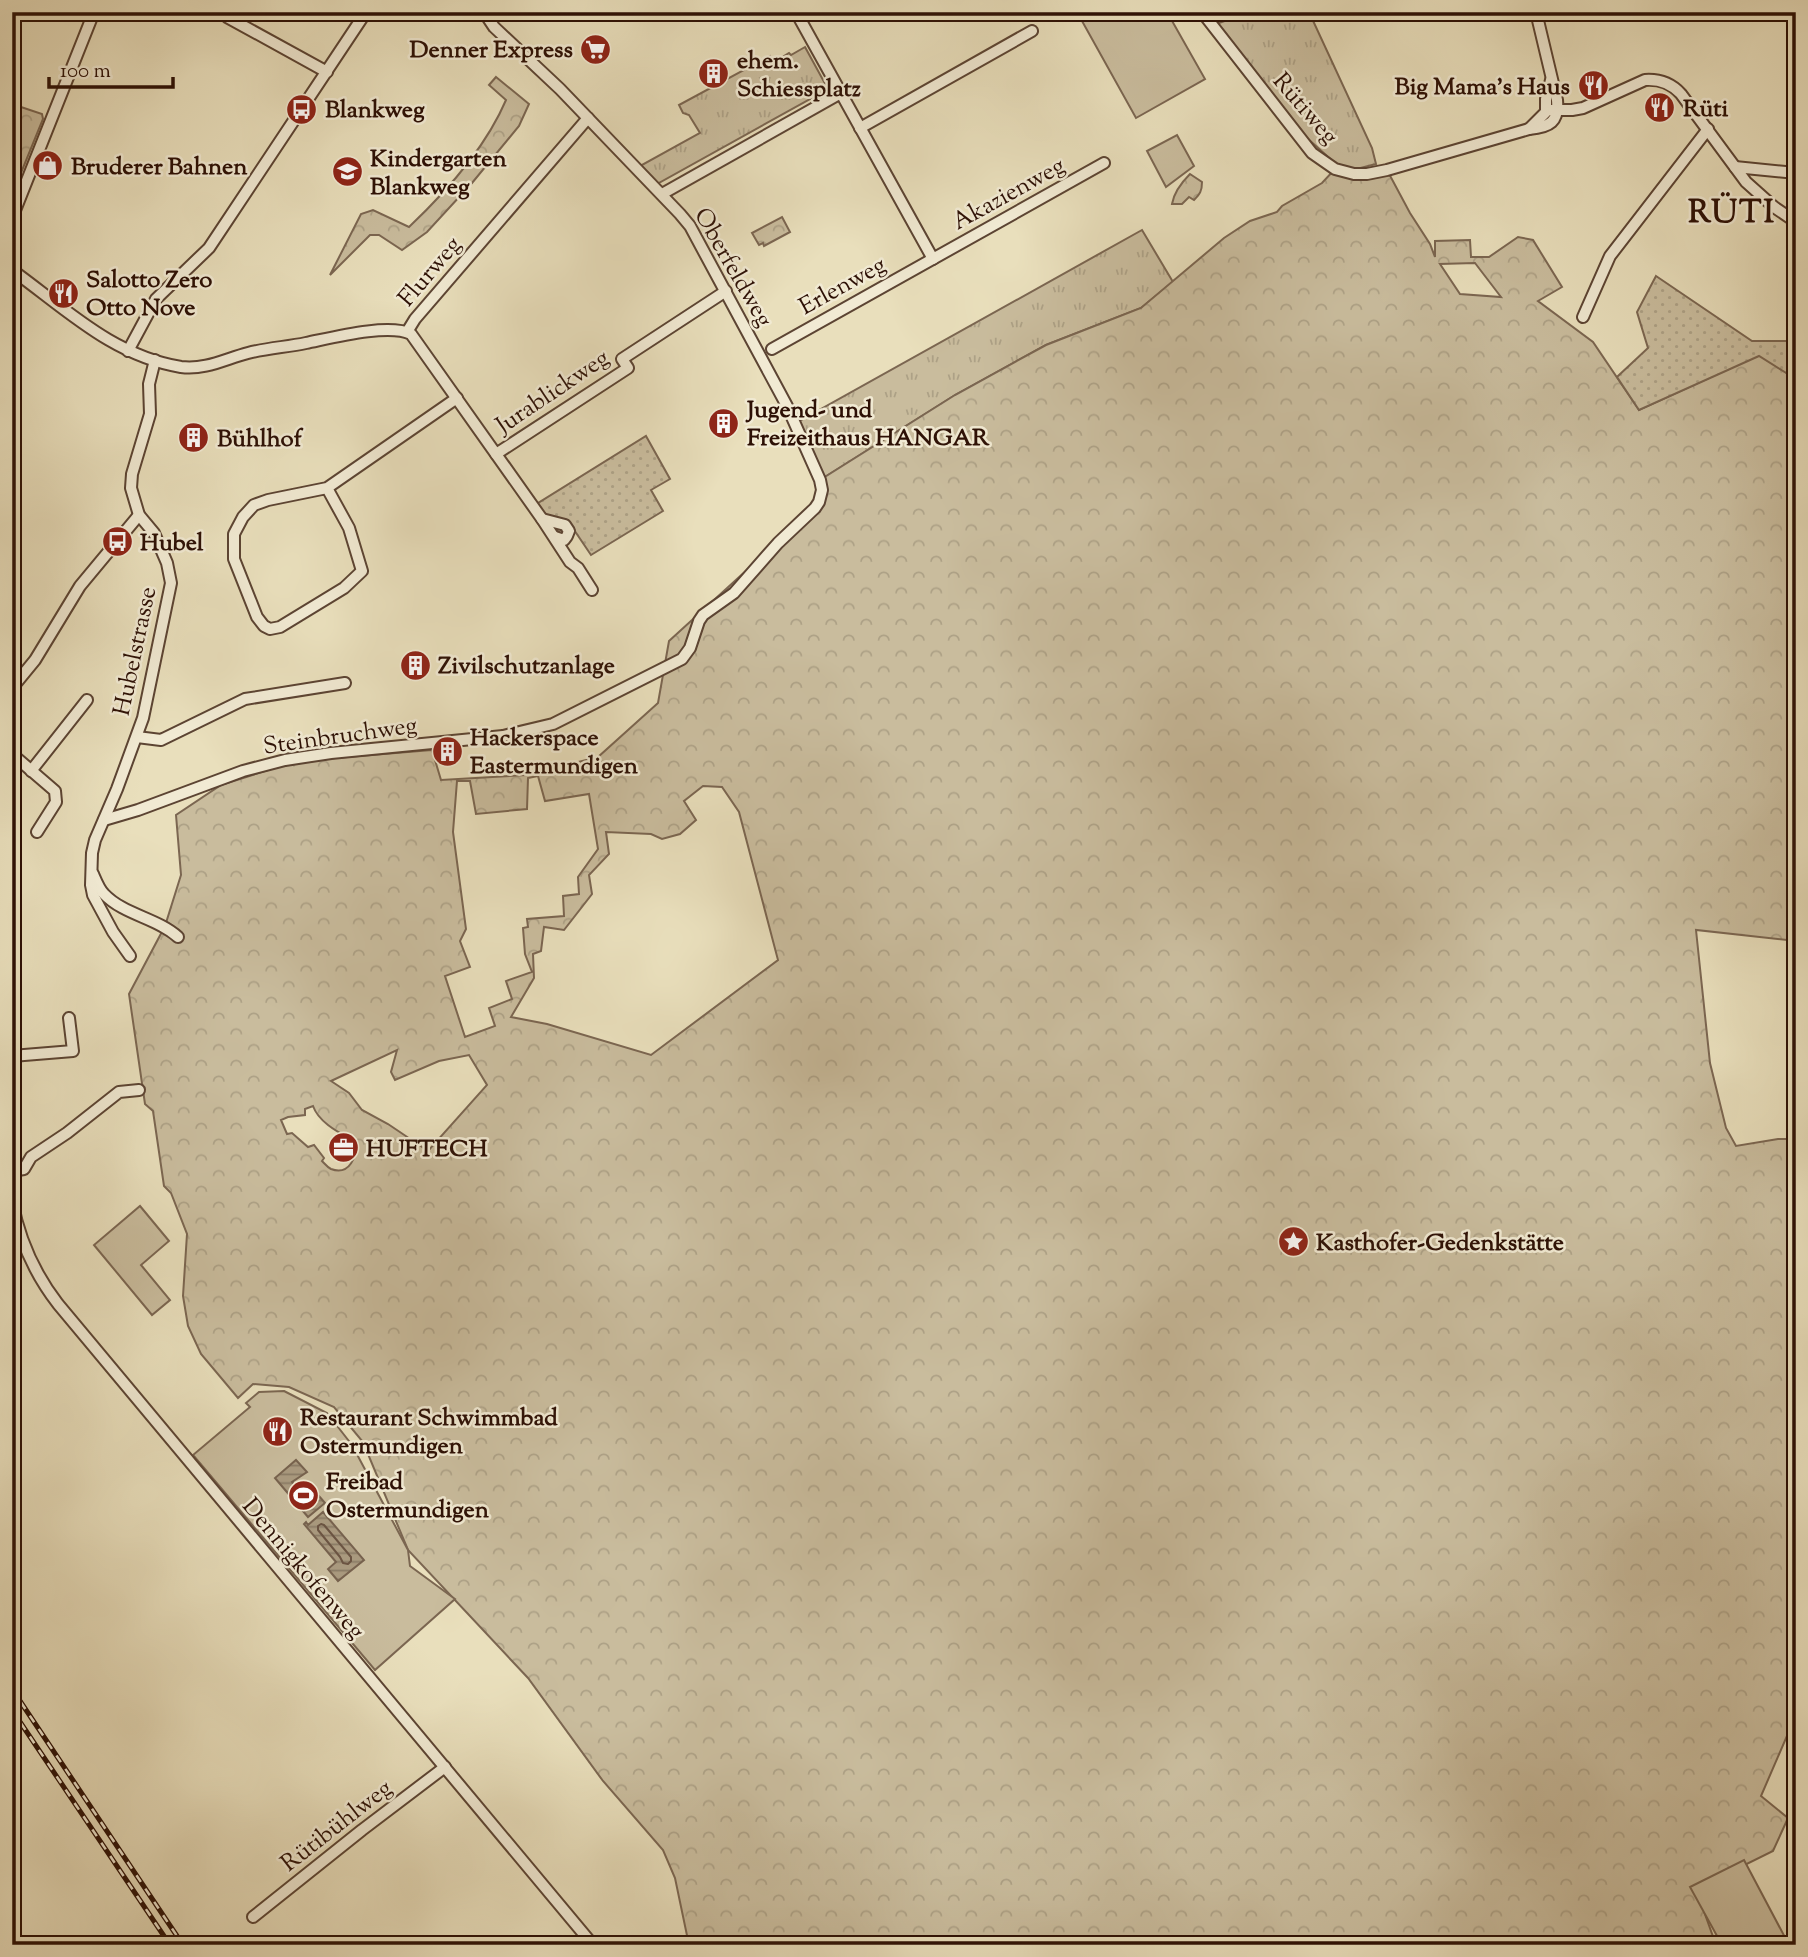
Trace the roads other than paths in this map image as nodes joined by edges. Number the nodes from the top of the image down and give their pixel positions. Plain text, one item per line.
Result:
1 (94, 12) edge
2 (223, 12) edge
3 (366, 12) edge
4 (484, 12) edge
5 (796, 12) edge
6 (1202, 12) edge
7 (1536, 12) edge
8 (1032, 32) dead end
9 (327, 72) junction
10 (841, 93) junction
11 (1552, 110) junction
12 (588, 118) junction
13 (860, 128) junction
14 (1708, 129) junction
15 (1104, 163) dead end
16 (1735, 167) junction
17 (1796, 173) edge
18 (662, 194) junction
19 (12, 218) edge
20 (1796, 222) edge
21 (933, 259) junction
22 (12, 270) edge
23 (726, 290) junction
24 (1583, 317) dead end
25 (407, 332) junction
26 (772, 349) dead end
27 (128, 351) junction
28 (155, 360) junction
29 (457, 398) junction
30 (496, 454) junction
31 (820, 480) joint
32 (327, 488) junction
33 (139, 515) junction
34 (592, 590) dead end
35 (345, 683) dead end
36 (12, 688) edge
37 (87, 700) dead end
38 (137, 737) junction
39 (12, 754) edge
40 (31, 771) junction
41 (117, 789) junction
42 (138, 810) junction
43 (104, 821) junction
44 (37, 832) dead end
45 (92, 872) junction
46 (178, 937) dead end
47 (130, 956) dead end
48 (69, 1018) dead end
49 (12, 1056) edge
50 (139, 1090) dead end
51 (12, 1171) edge
52 (12, 1201) edge
53 (445, 1767) junction
54 (253, 1917) dead end
55 (593, 1945) edge

1 - 19 street
2 - 9 street
3 - 9 street
4 - 12 street, Oberfeldweg
5 - 10 street
6 - 11 street, Rütiweg
7 - 11 street
8 - 13 street
9 - 27 street
10 - 13 street
10 - 18 street
11 - 14 street, Rütiweg
12 - 18 street, Oberfeldweg
12 - 25 street, Flurweg
13 - 21 street
14 - 16 street, Rütiweg
14 - 24 street
15 - 21 street, Akazienweg
16 - 17 street
16 - 20 street, Rütiweg
18 - 23 street, Oberfeldweg
21 - 26 street, Erlenweg
22 - 27 street, Flurweg
23 - 30 street, Jurablickweg
23 - 31 street, Oberfeldweg
25 - 28 street, Flurweg
25 - 29 street
27 - 28 street, Flurweg
28 - 33 street, Hubelstrasse
29 - 30 street
29 - 32 street
30 - 34 street
31 - 42 street, Steinbruchweg
32 - 32 street
33 - 36 street
33 - 38 street, Hubelstrasse
35 - 38 street
37 - 40 street
38 - 41 street, Hubelstrasse
39 - 40 street
40 - 44 street
41 - 42 street
41 - 43 street, Hubelstrasse
42 - 43 street, Steinbruchweg
43 - 45 street, Hubelstrasse
45 - 46 street
45 - 47 street, Hubelstrasse
48 - 49 street
50 - 51 street
52 - 53 street, Dennigkofenweg
53 - 54 street, Rütibühlweg
53 - 55 street, Dennigkofenweg

